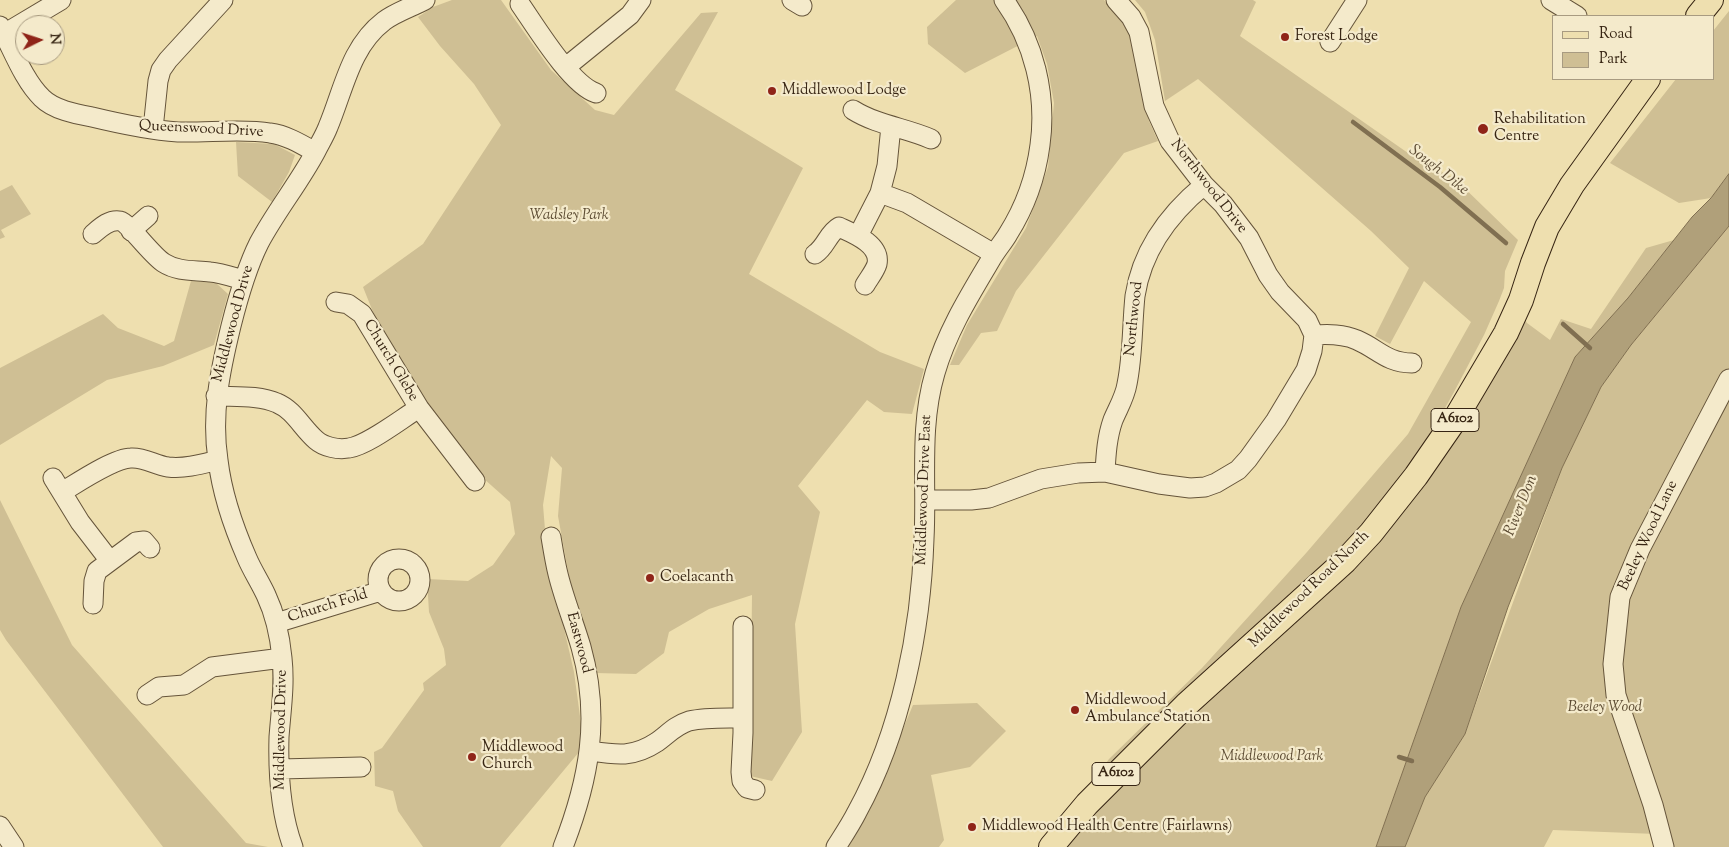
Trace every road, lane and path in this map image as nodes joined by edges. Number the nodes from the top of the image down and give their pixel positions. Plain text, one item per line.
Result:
1 (60, 0) edge
2 (223, 0) edge
3 (425, 0) edge
4 (641, 0) edge
5 (1004, 0) edge
6 (1116, 0) edge
7 (1357, 0) edge
8 (1551, 0) edge
9 (1711, 0) edge
10 (520, 4) dead end
11 (1575, 15) edge
12 (1699, 15) edge
13 (2, 30) edge
14 (1330, 42) dead end
15 (566, 67) junction
16 (1647, 80) edge
17 (596, 93) dead end
18 (853, 110) dead end
19 (891, 126) junction
20 (153, 129) junction
21 (931, 139) dead end
22 (315, 152) junction
23 (1204, 185) junction
24 (880, 193) junction
25 (148, 216) dead end
26 (132, 231) junction
27 (93, 234) dead end
28 (858, 236) junction
29 (815, 254) dead end
30 (994, 254) junction
31 (244, 280) junction
32 (866, 285) dead end
33 (336, 302) dead end
34 (1314, 335) junction
35 (1412, 363) dead end
36 (1729, 379) edge
37 (216, 396) junction
38 (419, 408) junction
39 (218, 460) junction
40 (1104, 472) junction
41 (475, 481) dead end
42 (925, 500) junction
43 (551, 537) dead end
44 (150, 548) dead end
45 (110, 561) junction
46 (381, 591) dead end
47 (93, 604) dead end
48 (276, 622) junction
49 (743, 626) dead end
50 (282, 658) junction
51 (147, 695) dead end
52 (743, 718) junction
53 (590, 751) junction
54 (361, 766) dead end
55 (280, 769) junction
56 (755, 790) dead end
57 (0, 826) edge
58 (14, 847) edge
59 (293, 847) edge
60 (562, 847) edge
61 (836, 847) edge
62 (1051, 847) edge
63 (1664, 847) edge

1 - 13 street, Queenswood Drive
2 - 20 street
3 - 22 street, Middlewood Drive
4 - 15 street
5 - 30 street, Middlewood Drive East
6 - 23 street, Northwood Drive
7 - 14 street
8 - 11 street
9 - 12 main road
10 - 15 street
13 - 20 street, Queenswood Drive
15 - 17 street
16 - 62 main road, Middlewood Road North / A6102
18 - 19 street
19 - 21 street
19 - 24 street
20 - 22 street, Queenswood Drive
22 - 31 street, Middlewood Drive
23 - 34 street, Northwood Drive
23 - 40 street, Northwood
24 - 28 street
24 - 30 street
25 - 26 street
26 - 27 street
26 - 31 street
28 - 29 street
28 - 32 street
30 - 42 street, Middlewood Drive East
31 - 37 street, Middlewood Drive
33 - 38 street, Church Glebe
34 - 35 street
34 - 40 street
36 - 63 street, Beeley Wood Lane
37 - 38 street, Church Glebe
37 - 39 street, Middlewood Drive
38 - 41 street, Church Glebe
39 - 45 street
39 - 48 street, Middlewood Drive
40 - 42 street
42 - 61 street, Middlewood Drive East
43 - 53 street, Eastwood
44 - 45 street
45 - 47 street
46 - 48 street, Church Fold
48 - 50 street, Middlewood Drive
49 - 52 street
50 - 51 street
50 - 55 street, Middlewood Drive
52 - 53 street
52 - 56 street
53 - 60 street, Eastwood
54 - 55 street
55 - 59 street, Middlewood Drive
57 - 58 street

